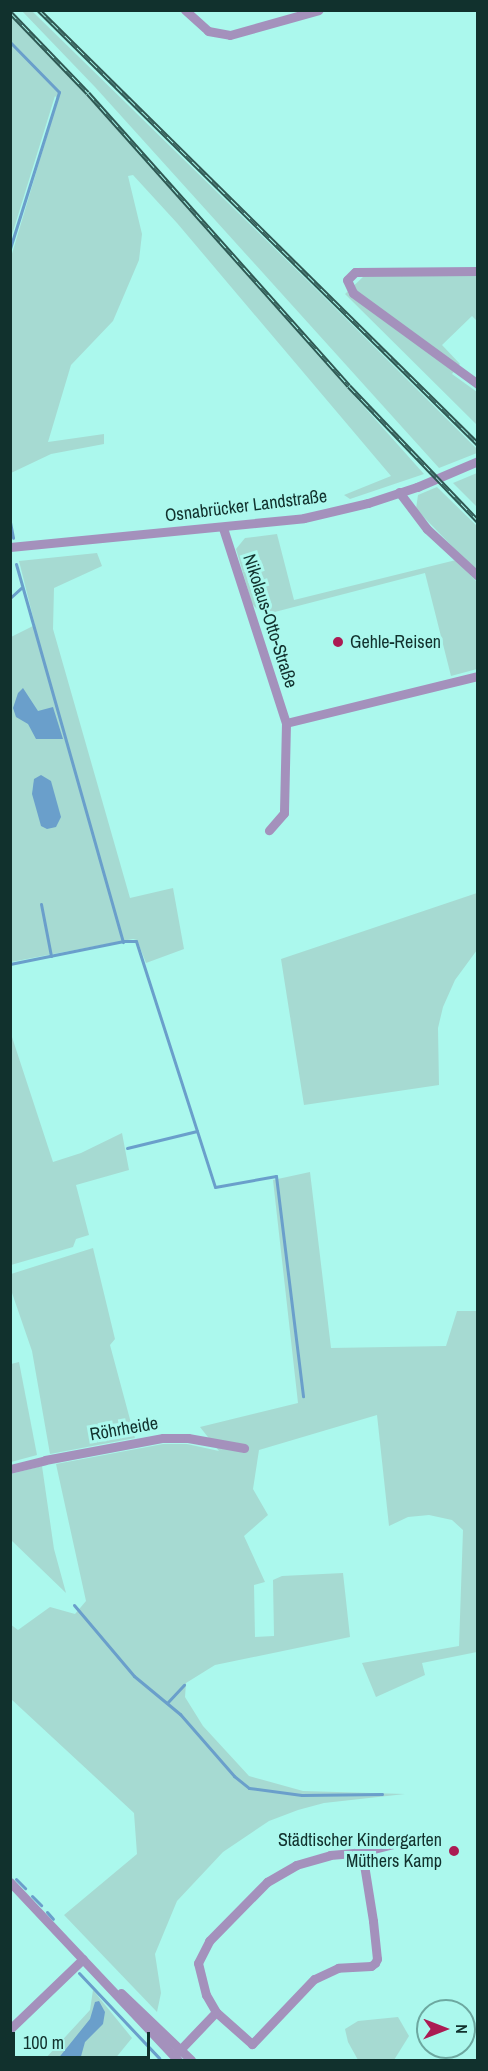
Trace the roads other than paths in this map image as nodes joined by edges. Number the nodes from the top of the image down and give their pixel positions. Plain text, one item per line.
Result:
1 (185, 10) edge
2 (320, 10) edge
3 (477, 271) edge
4 (477, 384) edge
5 (477, 461) edge
6 (399, 492) junction
7 (223, 528) junction
8 (10, 547) edge
9 (477, 576) edge
10 (477, 676) edge
11 (286, 723) junction
12 (268, 830) dead end
13 (244, 1448) dead end
14 (10, 1470) edge
15 (413, 1839) dead end
16 (362, 1852) junction
17 (10, 1882) edge
18 (83, 1959) junction
19 (216, 2012) junction
20 (10, 2029) edge
21 (176, 2057) edge
22 (191, 2061) edge

1 - 2 street
3 - 4 street
5 - 6 street, Osnabrücker Landstraße
6 - 7 street, Osnabrücker Landstraße
6 - 9 street
7 - 8 street, Osnabrücker Landstraße
7 - 11 street, Nikolaus-Otto-Straße
10 - 11 street
11 - 12 street, Nikolaus-Otto-Straße
13 - 14 street, Röhrheide
15 - 16 street
16 - 19 street
16 - 19 street
17 - 18 street
18 - 20 street
18 - 21 street
19 - 21 street
21 - 22 street

